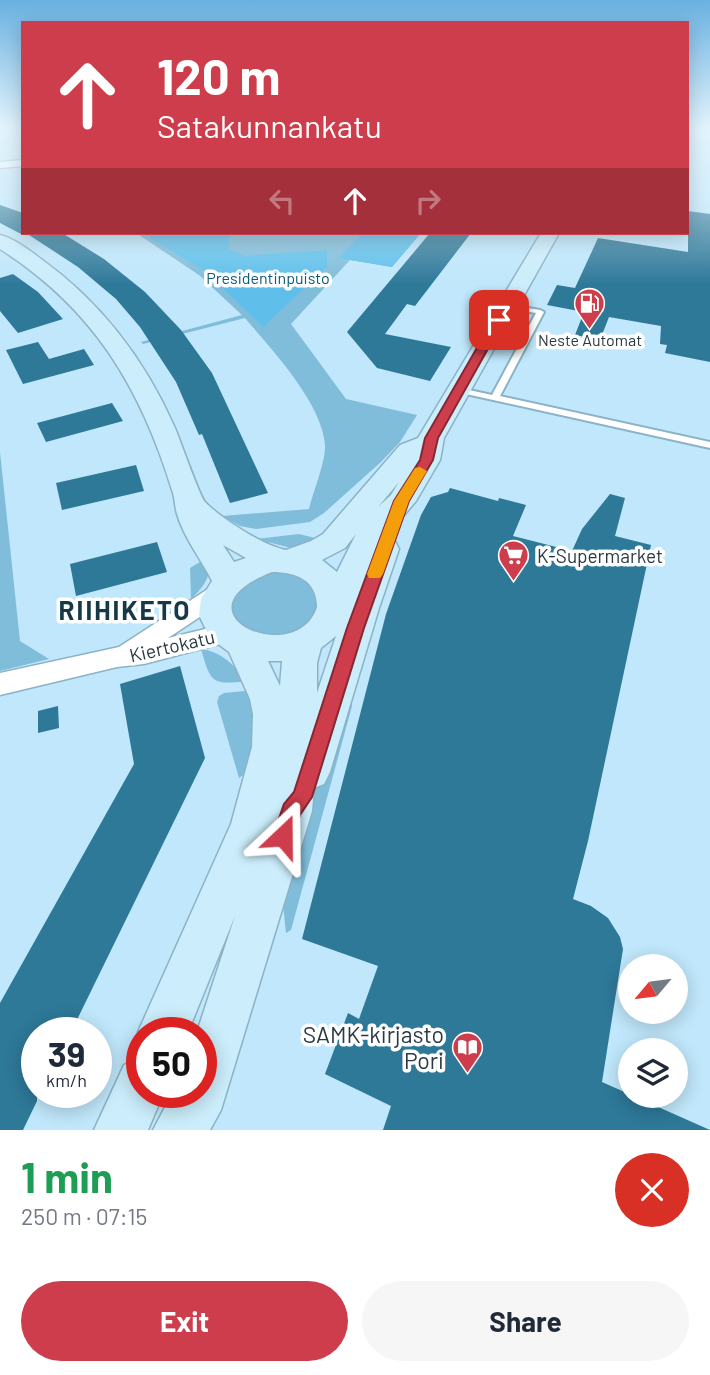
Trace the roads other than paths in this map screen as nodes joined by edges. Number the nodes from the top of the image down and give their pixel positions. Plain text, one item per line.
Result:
1 (549, 235) edge
2 (0, 241) edge
3 (507, 306) junction
4 (460, 390) junction
5 (495, 397) junction
6 (431, 438) junction
7 (710, 445) edge
8 (189, 498) junction
9 (402, 501) junction
10 (283, 561) junction
11 (223, 587) junction
12 (334, 611) junction
13 (234, 638) junction
14 (306, 641) junction
15 (117, 657) junction
16 (0, 684) edge
17 (291, 811) junction
18 (169, 1017) edge
19 (131, 1108) edge
20 (121, 1130) edge
21 (180, 1130) edge

1 - 3 main road
2 - 8 main road
3 - 4 main road
3 - 5 lane
4 - 5 lane
4 - 6 main road
5 - 7 lane
6 - 9 main road
6 - 10 main road
8 - 10 main road
8 - 11 main road
9 - 12 main road
9 - 17 main road
10 - 11 main road
10 - 12 main road
11 - 13 main road
11 - 15 street, Kiertokatu
12 - 14 main road
13 - 14 main road
13 - 15 street, Kiertokatu
13 - 18 main road
14 - 17 main road
15 - 16 street, Kiertokatu
17 - 21 main road
19 - 20 main road

